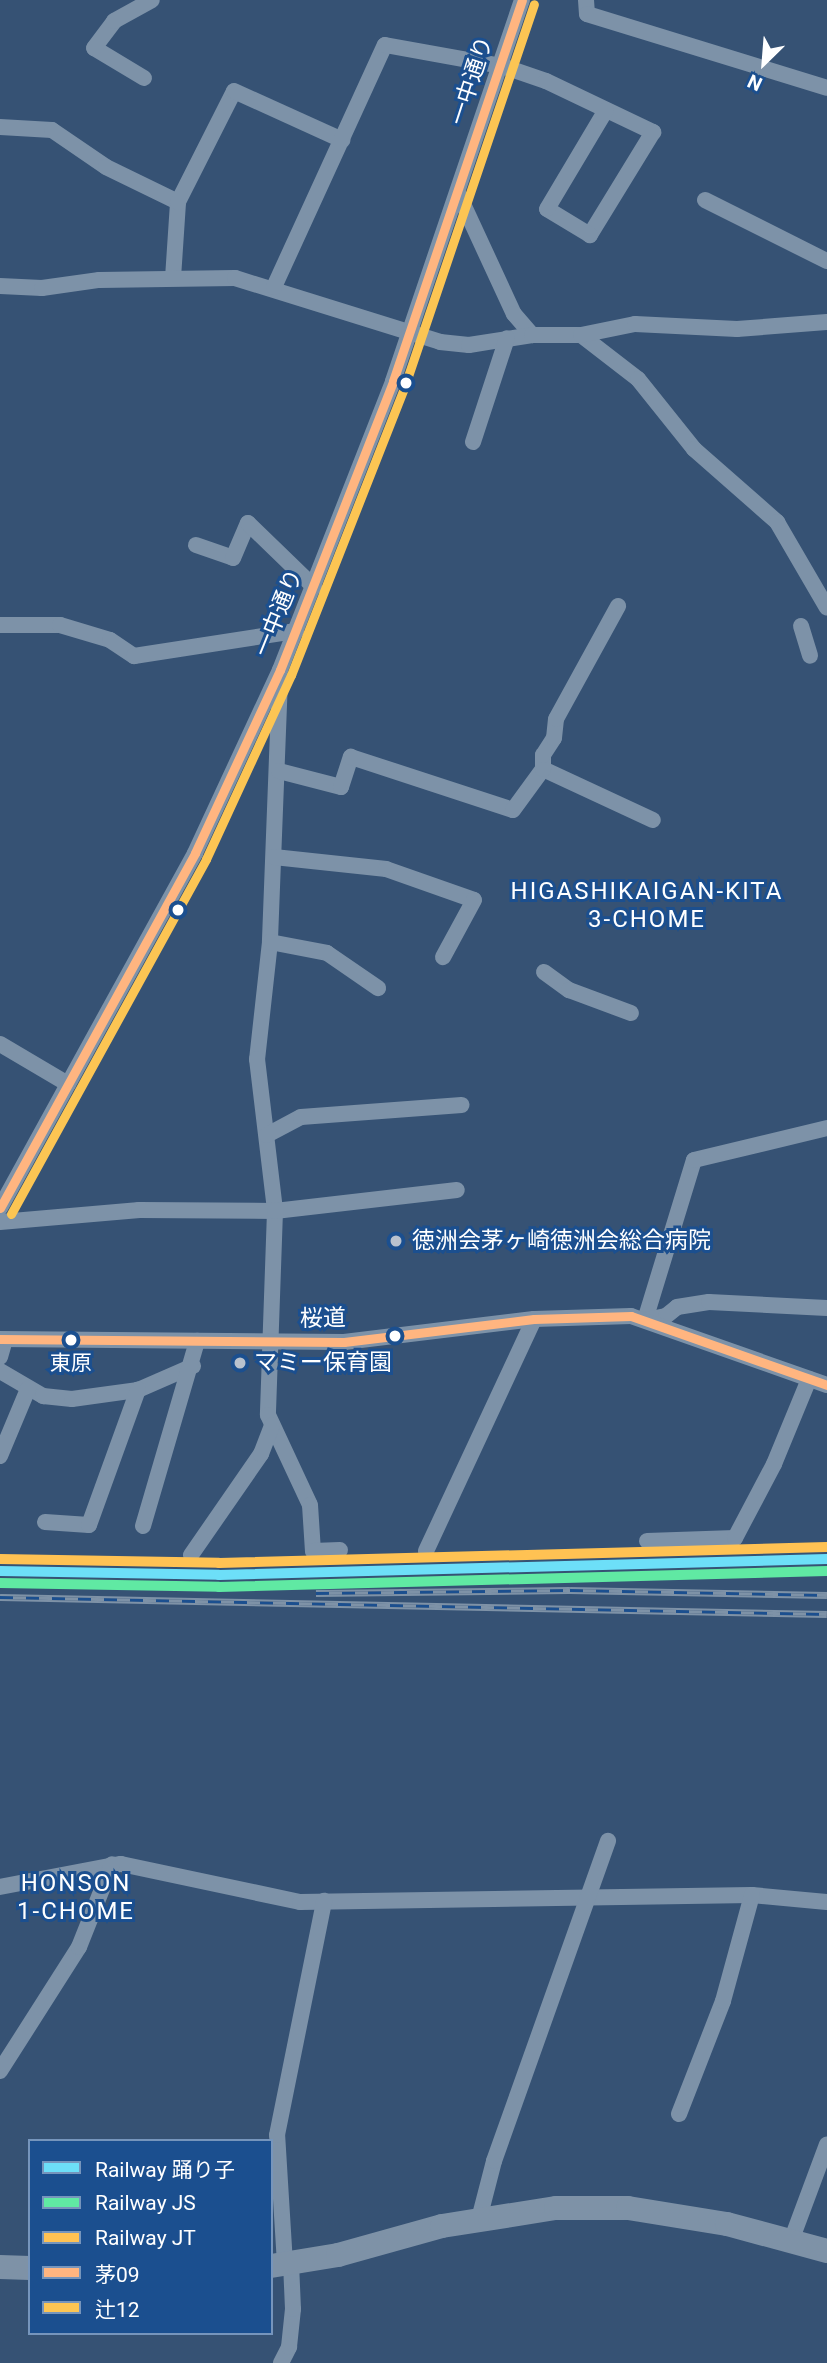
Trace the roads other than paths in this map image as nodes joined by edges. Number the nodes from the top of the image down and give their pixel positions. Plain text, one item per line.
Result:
1 (152, 0) edge
2 (522, 0) edge
3 (586, 0) edge
4 (502, 66) junction
5 (144, 78) dead end
6 (827, 88) edge
7 (606, 110) junction
8 (0, 127) edge
9 (342, 140) junction
10 (458, 193) junction
11 (705, 200) dead end
12 (178, 202) junction
13 (827, 261) edge
14 (173, 278) junction
15 (0, 286) edge
16 (274, 287) junction
17 (827, 322) edge
18 (409, 334) junction
19 (532, 335) junction
20 (581, 335) junction
21 (507, 338) junction
22 (473, 442) dead end
23 (196, 545) dead end
24 (314, 587) junction
25 (618, 606) dead end
26 (827, 608) edge
27 (0, 625) edge
28 (801, 626) dead end
29 (296, 631) junction
30 (810, 656) dead end
31 (280, 670) junction
32 (543, 769) junction
33 (279, 771) junction
34 (653, 820) dead end
35 (274, 857) junction
36 (270, 942) junction
37 (443, 957) dead end
38 (544, 972) dead end
39 (378, 988) dead end
40 (631, 1013) dead end
41 (0, 1044) edge
42 (68, 1084) junction
43 (462, 1105) dead end
44 (827, 1128) edge
45 (267, 1135) junction
46 (457, 1190) dead end
47 (0, 1208) edge
48 (275, 1211) junction
49 (0, 1222) edge
50 (827, 1308) edge
51 (534, 1319) junction
52 (645, 1320) junction
53 (2, 1339) edge
54 (197, 1341) junction
55 (268, 1343) junction
56 (0, 1357) edge
57 (193, 1366) junction
58 (0, 1371) edge
59 (809, 1379) junction
60 (827, 1385) edge
61 (28, 1389) junction
62 (138, 1390) junction
63 (272, 1425) junction
64 (0, 1456) edge
65 (45, 1522) dead end
66 (143, 1526) dead end
67 (647, 1541) dead end
68 (340, 1550) dead end
69 (426, 1551) dead end
70 (191, 1555) dead end
71 (608, 1841) dead end
72 (112, 1864) junction
73 (0, 1888) edge
74 (752, 1895) junction
75 (586, 1900) junction
76 (324, 1901) junction
77 (827, 1902) edge
78 (0, 2071) edge
79 (679, 2114) dead end
80 (827, 2144) edge
81 (479, 2219) junction
82 (791, 2241) junction
83 (827, 2251) edge
84 (282, 2264) edge
85 (0, 2267) edge
86 (28, 2268) edge
87 (281, 2363) edge

1 - 5 street
2 - 4 street, 一中通り
3 - 6 street
4 - 7 street
4 - 9 street
4 - 10 street, 一中通り
7 - 7 street
8 - 12 street
9 - 12 street
9 - 16 street
10 - 18 street, 一中通り
10 - 19 street
11 - 13 street
12 - 14 street
14 - 15 street
14 - 16 street
16 - 18 street
17 - 20 street
18 - 21 street
18 - 24 street, 一中通り
19 - 20 street
19 - 21 street
20 - 26 street
21 - 22 street
23 - 24 street
24 - 29 street, 一中通り
25 - 32 street
27 - 29 street
28 - 30 street
29 - 31 street, 一中通り
31 - 33 street
31 - 42 street, 一中通り
32 - 33 street
32 - 34 street
33 - 35 street
35 - 36 street
35 - 37 street
36 - 39 street
36 - 45 street
38 - 40 street
41 - 42 street
42 - 47 street, 一中通り
43 - 45 street
44 - 52 street
45 - 48 street
46 - 48 street
48 - 49 street
48 - 55 street
50 - 52 street
51 - 52 street, 桜道
51 - 55 street, 桜道
51 - 69 street
52 - 59 street
53 - 54 street, 桜道
53 - 56 street
54 - 55 street, 桜道
54 - 57 street
55 - 63 street
57 - 62 street
57 - 66 street
58 - 61 street
59 - 60 street
59 - 67 street
61 - 62 street
61 - 64 street
62 - 65 street
63 - 68 street
63 - 70 street
71 - 75 street
72 - 73 street
72 - 76 street
72 - 78 street
74 - 75 street
74 - 77 street
74 - 79 street
75 - 76 street
75 - 81 street
76 - 84 street
80 - 82 street
81 - 82 highway
81 - 84 highway
82 - 83 highway
84 - 87 street
85 - 86 highway

